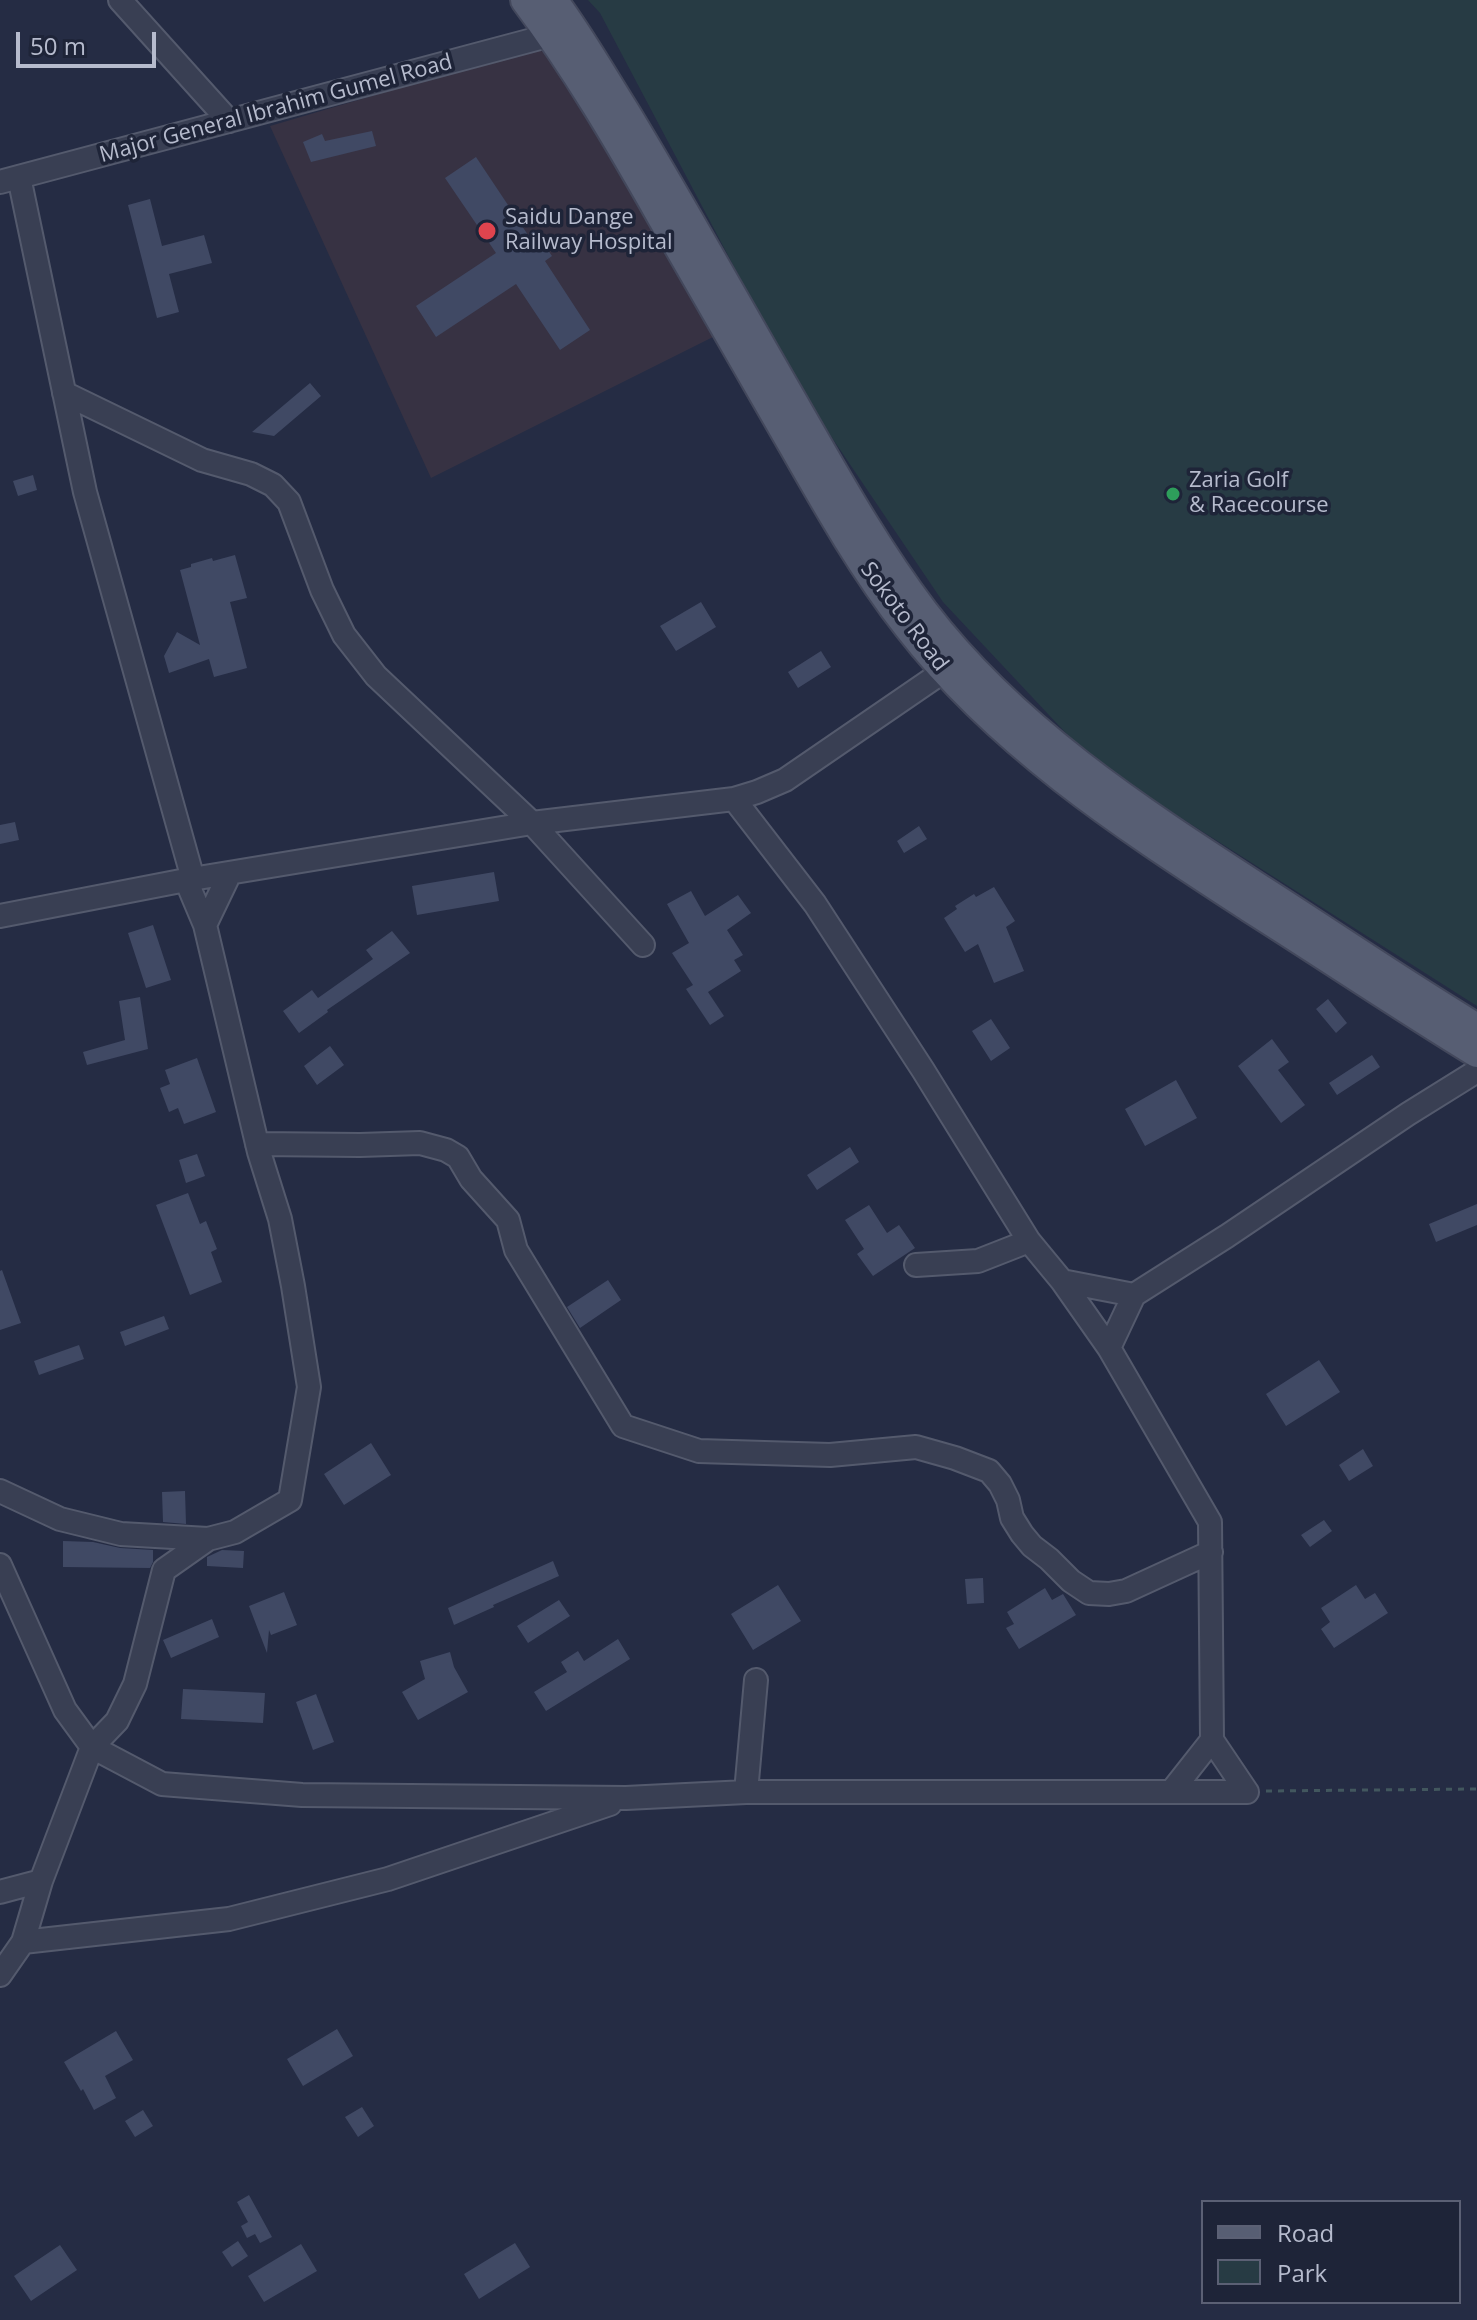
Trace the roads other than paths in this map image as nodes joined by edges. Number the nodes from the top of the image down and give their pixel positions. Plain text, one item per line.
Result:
1 (120, 0) edge
2 (525, 0) edge
3 (553, 0) edge
4 (551, 35) junction
5 (229, 121) junction
6 (10, 180) edge
7 (64, 393) junction
8 (944, 671) junction
9 (734, 799) junction
10 (532, 823) junction
11 (230, 873) junction
12 (189, 879) junction
13 (0, 916) edge
14 (205, 925) junction
15 (643, 945) dead end
16 (1477, 1028) edge
17 (1477, 1053) edge
18 (1477, 1071) edge
19 (257, 1144) junction
20 (1029, 1241) junction
21 (916, 1265) dead end
22 (1062, 1281) junction
23 (1134, 1295) junction
24 (1109, 1348) junction
25 (0, 1491) edge
26 (208, 1539) junction
27 (1211, 1552) junction
28 (0, 1565) edge
29 (756, 1680) dead end
30 (1212, 1740) junction
31 (92, 1747) junction
32 (746, 1792) junction
33 (1171, 1792) junction
34 (626, 1798) junction
35 (41, 1881) junction
36 (0, 1892) edge
37 (23, 1942) junction
38 (0, 1975) edge

1 - 5 street
2 - 4 main road, Sokoto Road
3 - 16 main road, Sokoto Road
4 - 5 street, Major General Ibrahim Gumel Road
4 - 8 main road, Sokoto Road
5 - 6 street, Major General Ibrahim Gumel Road
6 - 7 street
7 - 10 street
7 - 12 street
8 - 9 street
8 - 17 main road, Sokoto Road
9 - 10 street
9 - 20 street
10 - 11 street
10 - 15 street
11 - 12 street
11 - 14 street
12 - 13 street
12 - 14 street
14 - 19 street
18 - 23 street
19 - 26 street
19 - 27 street
20 - 21 street
20 - 22 street
22 - 23 street
22 - 24 street
23 - 24 street
24 - 27 street
25 - 26 street
26 - 31 street
27 - 30 street
28 - 31 street
29 - 32 street
30 - 33 street
30 - 33 street
31 - 34 street
31 - 35 street
32 - 33 street
32 - 34 street
34 - 37 street
35 - 36 street
35 - 37 street
37 - 38 street

